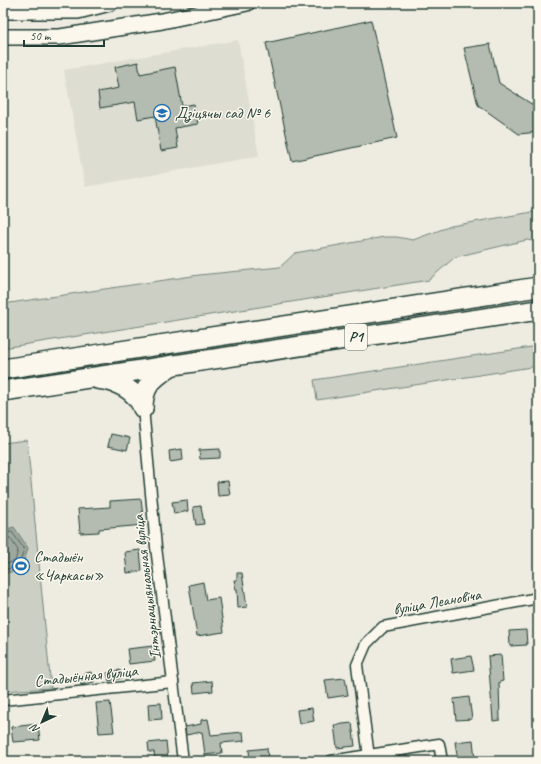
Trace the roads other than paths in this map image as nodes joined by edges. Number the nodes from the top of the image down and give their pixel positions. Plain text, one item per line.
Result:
1 (110, 3) edge
2 (246, 3) edge
3 (3, 11) edge
4 (3, 37) edge
5 (538, 287) edge
6 (538, 310) edge
7 (174, 365) junction
8 (3, 369) edge
9 (84, 378) junction
10 (3, 391) edge
11 (142, 408) junction
12 (538, 598) edge
13 (173, 682) junction
14 (3, 700) edge
15 (368, 757) junction
16 (184, 761) edge
17 (331, 761) edge
18 (442, 761) edge

1 - 3 main road
2 - 4 main road
5 - 8 highway, Р1
6 - 7 highway, Р1
7 - 9 highway, Р1
7 - 11 highway
9 - 10 highway, Р1
9 - 11 highway
11 - 13 street, Інтэрнацыянальная вуліца
12 - 15 street, вуліца Леановіча
13 - 14 street, Стадыённая вуліца
13 - 16 street, Інтэрнацыянальная вуліца
15 - 17 street
15 - 18 street

